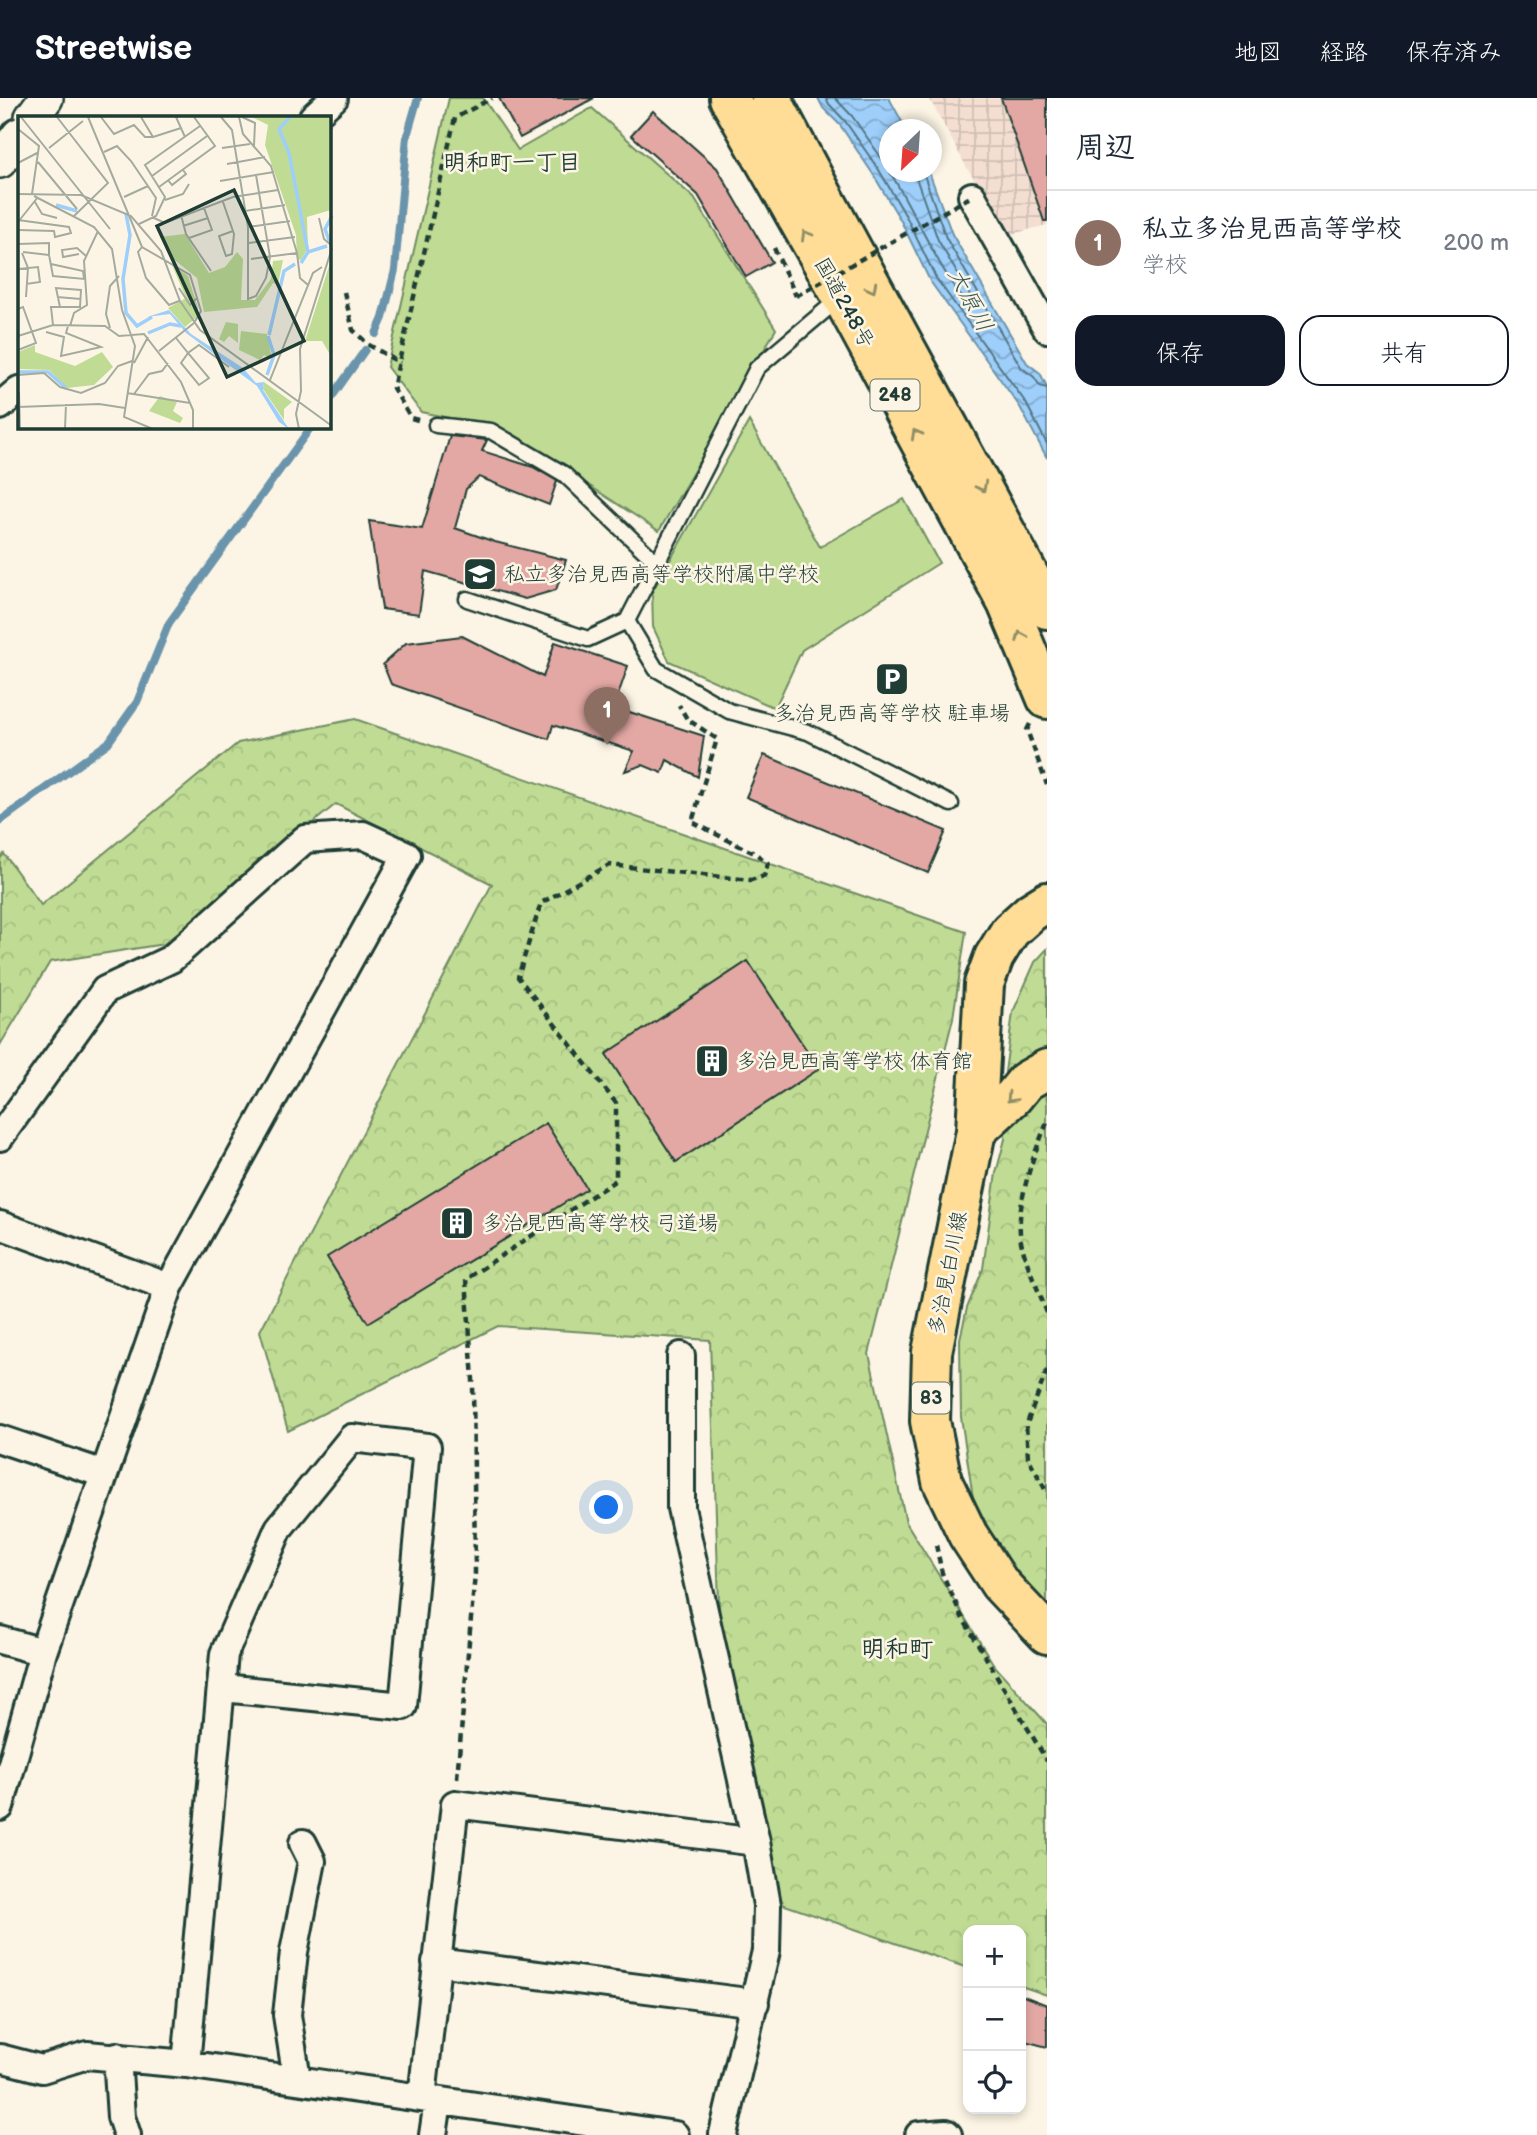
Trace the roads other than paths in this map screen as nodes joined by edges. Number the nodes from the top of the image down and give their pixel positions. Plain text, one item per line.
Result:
1 (334, 98) edge
2 (729, 98) edge
3 (771, 98) edge
4 (314, 116) edge
5 (18, 136) edge
6 (0, 161) edge
7 (972, 196) road end
8 (842, 297) junction
9 (1047, 329) edge
10 (18, 391) edge
11 (0, 406) edge
12 (436, 425) road end
13 (656, 562) junction
14 (467, 599) dead end
15 (1047, 609) edge
16 (627, 621) junction
17 (1039, 710) edge
18 (951, 804) dead end
19 (1047, 902) edge
20 (1047, 1069) edge
21 (976, 1131) junction
22 (0, 1137) edge
23 (0, 1225) edge
24 (169, 1287) junction
25 (681, 1356) dead end
26 (0, 1439) edge
27 (104, 1474) junction
28 (1047, 1634) edge
29 (0, 1640) edge
30 (43, 1652) junction
31 (222, 1688) junction
32 (0, 1807) edge
33 (756, 1842) junction
34 (303, 1843) dead end
35 (436, 1962) junction
36 (755, 2003) junction
37 (117, 2056) junction
38 (0, 2058) edge
39 (186, 2064) junction
40 (297, 2079) junction
41 (430, 2099) junction
42 (127, 2135) edge
43 (433, 2135) edge
44 (675, 2135) edge
45 (724, 2135) edge
46 (919, 2135) edge
47 (948, 2135) edge

1 - 4 street
8 -> 2 main road, 国道248号 / 248
3 -> 15 main road, 国道248号 / 248
5 - 6 street
7 - 9 street
8 - 13 lane
17 -> 8 main road, 国道248号 / 248
10 - 11 street
12 - 13 lane
13 - 16 lane
14 - 16 lane
16 - 18 lane
19 - 21 main road, 多治見白川線 / 83
20 -> 21 main road
21 - 28 main road, 多治見白川線 / 83
22 - 24 street
23 - 24 street
24 - 27 street
25 - 33 street
26 - 27 street
27 - 30 street
29 - 30 street
30 - 32 street
31 - 31 street
31 - 39 street
33 - 35 street
33 - 36 street
34 - 40 street
35 - 36 street
35 - 41 street
36 - 45 street
37 - 38 street
37 - 39 street
37 - 42 street
39 - 40 street
40 - 41 street
41 - 43 street
41 - 44 street
46 - 47 street

